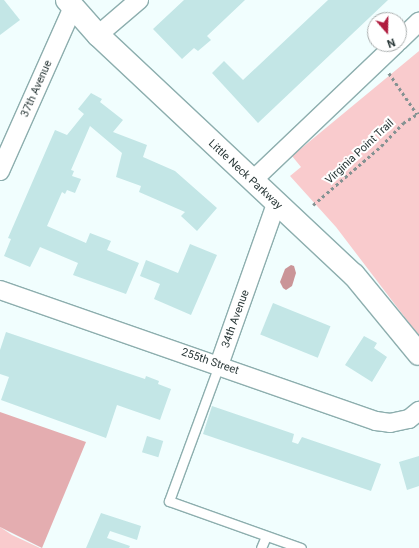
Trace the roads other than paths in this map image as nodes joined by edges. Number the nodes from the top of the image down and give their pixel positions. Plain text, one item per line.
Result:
1 (139, 0) edge
2 (70, 4) edge
3 (419, 22) edge
4 (407, 33) edge
5 (98, 35) junction
6 (388, 52) edge
7 (0, 171) edge
8 (252, 181) junction
9 (276, 204) junction
10 (0, 290) edge
11 (419, 354) edge
12 (219, 365) junction
13 (419, 411) edge
14 (266, 536) junction
15 (262, 548) edge
16 (301, 548) edge

1 - 5 street
2 - 5 street, Little Neck Parkway
2 - 7 street, 37th Avenue
3 - 4 street
5 - 8 street, Little Neck Parkway
6 - 8 street
8 - 9 street, Little Neck Parkway
9 - 11 street, Little Neck Parkway
9 - 12 street, 34th Avenue
10 - 12 street, 255th Street
12 - 13 street, 255th Street
12 - 14 lane, 34th Avenue
14 - 15 lane
14 - 16 lane

